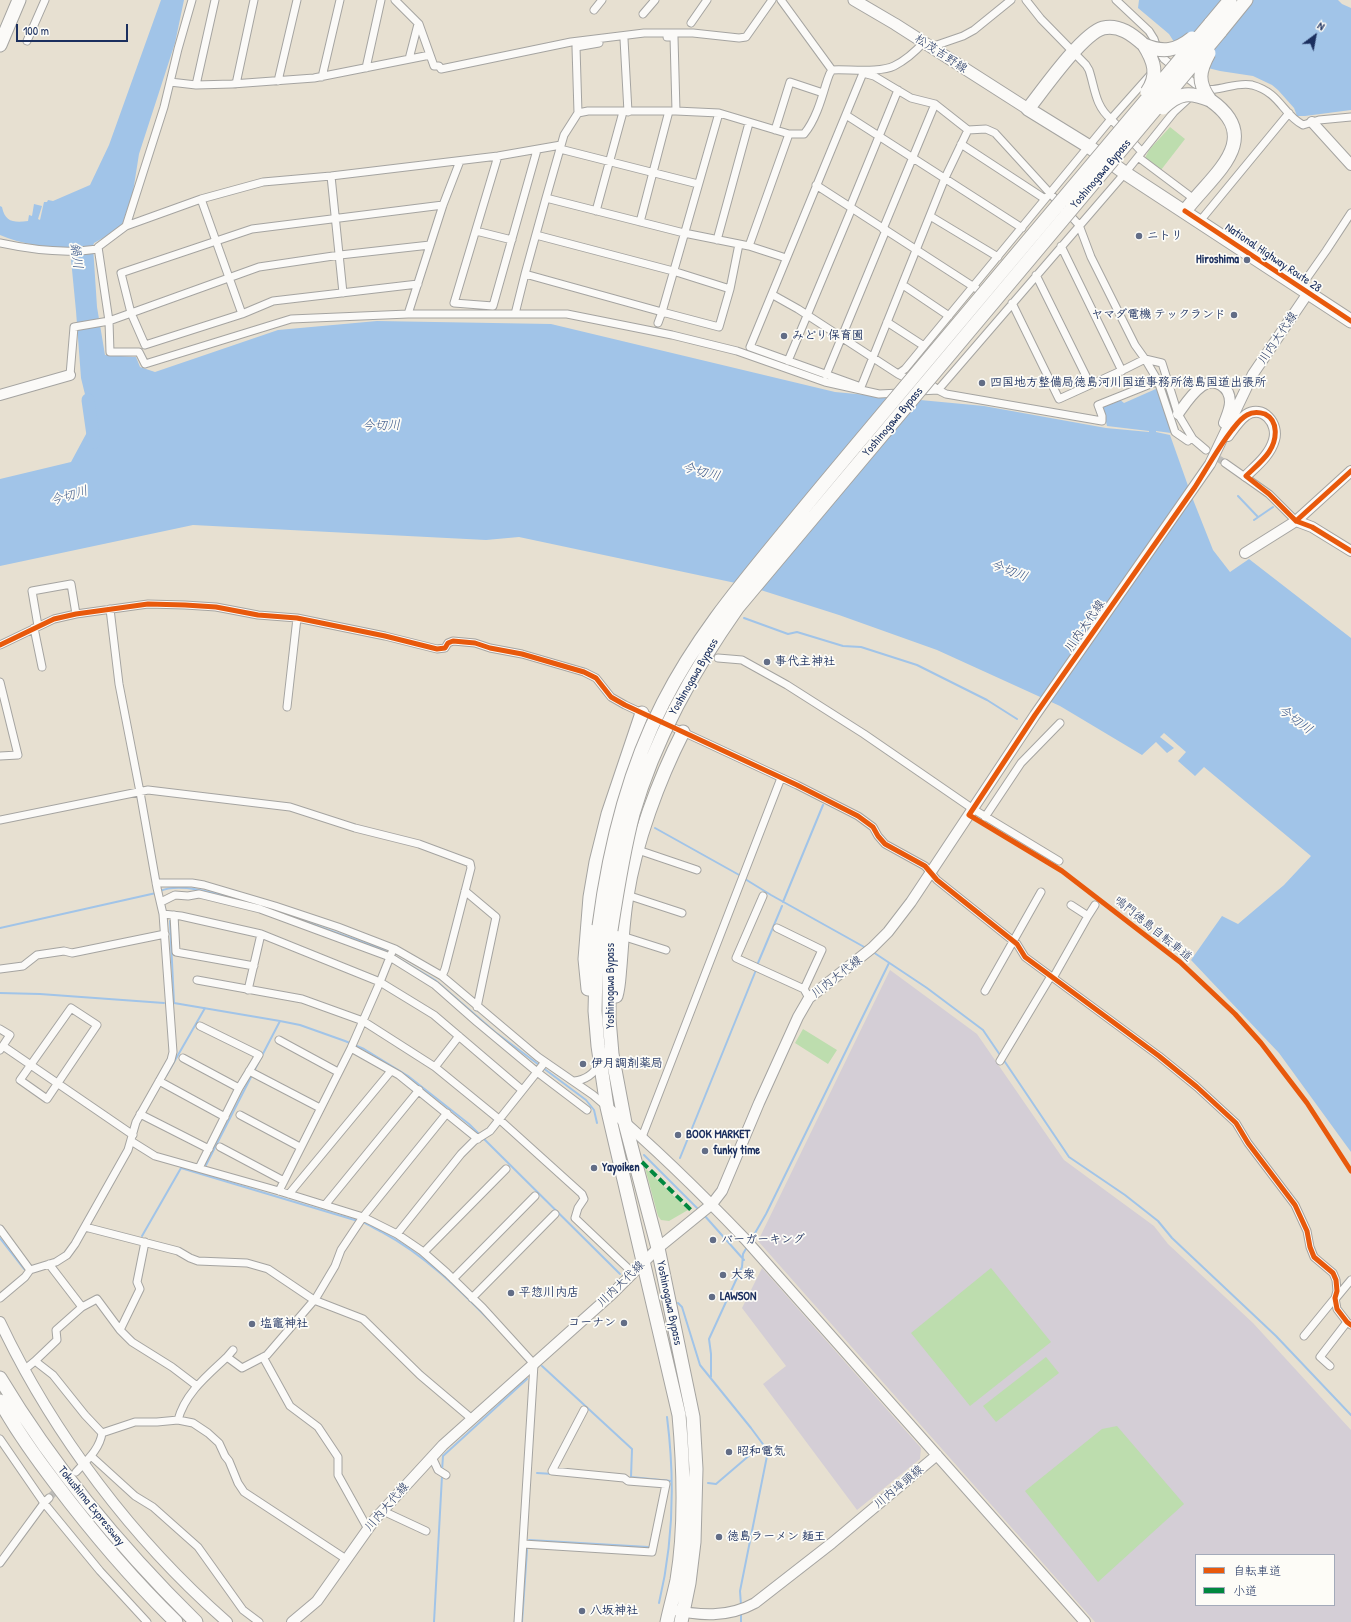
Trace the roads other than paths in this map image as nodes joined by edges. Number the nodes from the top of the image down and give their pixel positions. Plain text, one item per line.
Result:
1 (19, 0) edge
2 (45, 0) edge
3 (192, 0) edge
4 (215, 0) edge
5 (254, 0) edge
6 (297, 0) edge
7 (340, 0) edge
8 (381, 0) edge
9 (396, 0) edge
10 (602, 0) edge
11 (655, 0) edge
12 (707, 0) edge
13 (772, 0) edge
14 (781, 0) edge
15 (854, 0) edge
16 (1011, 0) edge
17 (1026, 0) edge
18 (1116, 0) edge
19 (1230, 0) edge
20 (1246, 0) edge
21 (594, 10) dead end
22 (643, 14) dead end
23 (691, 23) dead end
24 (418, 24) junction
25 (1215, 28) junction
26 (624, 39) junction
27 (27, 41) dead end
28 (1140, 41) junction
29 (0, 45) edge
30 (928, 45) junction
31 (1073, 53) junction
32 (430, 55) junction
33 (409, 59) junction
34 (366, 68) junction
35 (832, 70) junction
36 (864, 72) junction
37 (1151, 74) dead end
38 (322, 77) junction
39 (278, 81) junction
40 (170, 82) junction
41 (236, 84) junction
42 (196, 85) junction
43 (898, 90) junction
44 (823, 93) junction
45 (1187, 100) dead end
46 (1212, 101) junction
47 (935, 104) junction
48 (1028, 109) junction
49 (672, 111) junction
50 (625, 112) junction
51 (578, 113) junction
52 (719, 113) junction
53 (1289, 113) junction
54 (846, 115) junction
55 (1351, 117) edge
56 (1111, 118) junction
57 (1312, 122) junction
58 (749, 123) junction
59 (775, 130) junction
60 (968, 130) junction
61 (789, 134) junction
62 (879, 136) junction
63 (1119, 141) junction
64 (961, 144) junction
65 (1088, 146) junction
66 (561, 147) junction
67 (537, 150) junction
68 (1140, 154) junction
69 (498, 156) junction
70 (913, 157) junction
71 (460, 161) junction
72 (610, 161) junction
73 (1351, 165) edge
74 (653, 173) junction
75 (1125, 173) junction
76 (331, 176) junction
77 (945, 178) junction
78 (698, 184) junction
79 (816, 185) junction
80 (1050, 192) junction
81 (546, 198) junction
82 (201, 199) junction
83 (1045, 199) junction
84 (1194, 199) junction
85 (443, 205) junction
86 (851, 208) junction
87 (596, 211) junction
88 (1185, 211) junction
89 (1351, 213) edge
90 (930, 216) junction
91 (336, 220) junction
92 (1200, 221) junction
93 (640, 222) junction
94 (1079, 224) junction
95 (126, 226) junction
96 (1022, 228) junction
97 (885, 230) junction
98 (476, 231) junction
99 (684, 233) junction
100 (536, 235) junction
101 (512, 240) junction
102 (717, 240) junction
103 (216, 241) junction
104 (0, 243) edge
105 (739, 244) junction
106 (430, 245) junction
107 (748, 246) junction
108 (1061, 246) junction
109 (97, 249) junction
110 (917, 250) junction
111 (340, 255) junction
112 (998, 257) junction
113 (786, 258) junction
114 (673, 271) junction
115 (525, 274) junction
116 (1036, 275) junction
117 (229, 278) junction
118 (418, 284) junction
119 (903, 285) junction
120 (974, 287) junction
121 (730, 289) junction
122 (1304, 290) junction
123 (343, 293) junction
124 (772, 295) junction
125 (1012, 303) junction
126 (662, 312) junction
127 (131, 313) junction
128 (242, 314) junction
129 (408, 314) junction
130 (515, 314) junction
131 (808, 315) junction
132 (949, 316) junction
133 (106, 321) junction
134 (1351, 321) edge
135 (887, 322) junction
136 (658, 323) dead end
137 (841, 337) junction
138 (924, 346) junction
139 (873, 357) junction
140 (1145, 359) junction
141 (788, 361) junction
142 (1122, 371) junction
143 (898, 374) junction
144 (826, 375) junction
145 (70, 376) joint
146 (1158, 381) junction
147 (1090, 384) junction
148 (938, 390) junction
149 (0, 395) edge
150 (1178, 414) junction
151 (1188, 441) dead end
152 (1218, 448) junction
153 (1206, 450) tunnel mouth
154 (1225, 463) tunnel mouth
155 (1351, 471) edge
156 (1246, 476) junction
157 (1296, 521) junction
158 (1351, 551) edge
159 (1245, 553) dead end
160 (110, 609) junction
161 (76, 614) junction
162 (297, 618) junction
163 (36, 627) junction
164 (0, 645) edge
165 (718, 658) dead end
166 (42, 667) dead end
167 (0, 682) edge
168 (287, 707) dead end
169 (642, 713) junction
170 (1060, 723) dead end
171 (683, 732) junction
172 (628, 754) junction
173 (0, 756) edge
174 (666, 768) junction
175 (781, 778) junction
176 (140, 792) junction
177 (973, 809) junction
178 (985, 817) junction
179 (0, 820) edge
180 (638, 850) junction
181 (1059, 861) dead end
182 (697, 870) dead end
183 (931, 873) junction
184 (157, 889) junction
185 (197, 889) junction
186 (465, 891) junction
187 (1041, 892) dead end
188 (627, 895) junction
189 (763, 896) dead end
190 (161, 902) junction
191 (1071, 905) dead end
192 (1095, 905) dead end
193 (682, 912) dead end
194 (163, 914) junction
195 (174, 915) junction
196 (1088, 916) junction
197 (777, 928) dead end
198 (611, 931) junction
199 (165, 934) junction
200 (261, 934) junction
201 (1013, 941) junction
202 (666, 950) dead end
203 (391, 953) junction
204 (254, 966) junction
205 (0, 969) edge
206 (442, 976) junction
207 (1052, 977) junction
208 (197, 980) dead end
209 (380, 982) junction
210 (248, 990) junction
211 (985, 992) dead end
212 (806, 994) junction
213 (477, 1007) junction
214 (596, 1011) junction
215 (362, 1022) junction
216 (200, 1026) dead end
217 (0, 1029) edge
218 (459, 1036) junction
219 (279, 1040) dead end
220 (352, 1046) junction
221 (2, 1048) edge
222 (183, 1058) dead end
223 (1000, 1061) dead end
224 (600, 1063) junction
225 (31, 1065) junction
226 (435, 1067) junction
227 (541, 1067) junction
228 (249, 1071) junction
229 (391, 1071) junction
230 (338, 1072) junction
231 (159, 1081) junction
232 (574, 1081) junction
233 (57, 1084) junction
234 (239, 1088) junction
235 (419, 1090) junction
236 (522, 1090) junction
237 (607, 1107) junction
238 (320, 1108) junction
239 (587, 1110) dead end
240 (447, 1113) junction
241 (140, 1114) junction
242 (240, 1115) dead end
243 (225, 1116) junction
244 (500, 1120) junction
245 (625, 1122) junction
246 (480, 1137) junction
247 (642, 1137) junction
248 (132, 1138) junction
249 (220, 1147) dead end
250 (300, 1147) junction
251 (209, 1149) junction
252 (199, 1168) junction
253 (506, 1169) dead end
254 (284, 1181) junction
255 (278, 1190) junction
256 (289, 1194) junction
257 (535, 1196) dead end
258 (712, 1204) junction
259 (325, 1205) junction
260 (555, 1214) dead end
261 (363, 1217) junction
262 (85, 1227) junction
263 (0, 1229) edge
264 (397, 1234) junction
265 (145, 1242) junction
266 (658, 1248) junction
267 (424, 1252) junction
268 (644, 1262) junction
269 (49, 1264) junction
270 (30, 1270) junction
271 (633, 1273) junction
272 (453, 1279) junction
273 (1351, 1280) edge
274 (0, 1298) edge
275 (472, 1298) junction
276 (1335, 1299) junction
277 (314, 1300) junction
278 (82, 1307) junction
279 (0, 1322) edge
280 (1349, 1323) edge
281 (120, 1330) junction
282 (1304, 1336) dead end
283 (233, 1350) dead end
284 (227, 1357) junction
285 (264, 1358) junction
286 (35, 1361) junction
287 (534, 1364) junction
288 (1330, 1366) dead end
289 (24, 1370) junction
290 (0, 1378) edge
291 (197, 1386) junction
292 (0, 1401) edge
293 (584, 1410) dead end
294 (472, 1419) junction
295 (178, 1420) junction
296 (102, 1434) junction
297 (0, 1439) edge
298 (937, 1455) junction
299 (91, 1456) junction
300 (432, 1457) junction
301 (84, 1464) junction
302 (76, 1472) dead end
303 (446, 1475) dead end
304 (47, 1500) junction
305 (383, 1511) junction
306 (368, 1529) junction
307 (426, 1531) dead end
308 (523, 1544) junction
309 (346, 1559) junction
310 (0, 1563) edge
311 (669, 1616) edge
312 (682, 1617) edge
313 (147, 1622) edge
314 (176, 1622) edge
315 (196, 1622) edge
316 (227, 1622) edge
317 (259, 1622) edge
318 (292, 1622) edge
319 (518, 1622) edge
320 (1085, 1622) edge

1 - 29 highway
2 - 27 street
3 - 40 street
4 - 42 street
5 - 41 street
6 - 39 street
7 - 38 street
8 - 34 street
9 - 24 street
10 - 21 street
11 - 22 street
12 - 23 street
13 - 32 street
14 - 35 street
15 - 30 main road, 松茂吉野線
16 - 30 street
17 - 31 street
18 - 53 street
19 - 25 highway, Yoshinogawa Bypass
20 - 25 highway, Yoshinogawa Bypass
24 - 32 street
24 - 33 street
25 - 28 highway, bridge
25 - 46 highway, bridge
25 - 63 highway, Yoshinogawa Bypass, bridge
26 - 49 street
26 - 50 street
26 - 51 street
28 - 31 highway
28 - 63 highway, bridge
30 - 36 street
30 - 48 main road, 松茂吉野線
31 - 48 highway
31 - 56 street
32 - 33 street
33 - 34 street
34 - 38 street
35 - 36 street
35 - 44 street
36 - 43 street
36 - 54 street
37 - 56 street
38 - 39 street
39 - 41 street
40 - 42 street
40 - 95 street
41 - 42 street
43 - 47 street
43 - 62 street
44 - 59 street
44 - 61 street
45 - 68 street
46 - 63 highway, bridge
46 - 84 highway
47 - 60 street
47 - 70 street
48 - 65 highway, National Highway Route 28
49 - 50 street
49 - 52 street
49 - 74 street
50 - 51 street
50 - 72 street
51 - 66 street
52 - 58 street
52 - 78 street
53 - 57 street
53 - 92 street
54 - 62 street
54 - 79 street
55 - 57 street
56 - 65 street
56 - 68 street
57 - 73 main road
58 - 59 street
58 - 102 street
59 - 61 street
60 - 64 street
60 - 80 street
61 - 107 street
62 - 70 street
62 - 86 street
63 - 198 highway, Yoshinogawa Bypass, bridge
64 - 77 street
64 - 83 street
65 - 75 highway, National Highway Route 28
65 - 80 street
66 - 67 street
66 - 72 street
66 - 81 street
67 - 69 street
67 - 101 street
68 - 75 street
68 - 84 street
69 - 71 street
69 - 98 street
70 - 77 street
70 - 97 street
71 - 76 street
71 - 85 street
72 - 74 street
72 - 87 street
74 - 78 street
74 - 93 street
75 - 88 highway, National Highway Route 28
75 - 94 street
76 - 82 street
76 - 91 street
77 - 90 street
77 - 96 street
78 - 99 street
79 - 86 street
79 - 113 street
80 - 83 street
80 - 94 street
81 - 87 street
81 - 100 street
82 - 95 street
82 - 103 street
83 - 96 street
84 - 88 highway
85 - 91 street
85 - 106 street
86 - 97 street
86 - 131 street
87 - 93 street
88 - 92 highway, National Highway Route 28
89 - 122 street
90 - 110 street
90 - 112 street
91 - 103 street
91 - 111 street
92 - 122 highway, National Highway Route 28
93 - 99 street
94 - 108 street
94 - 140 street
95 - 109 street
96 - 112 street
97 - 110 street
97 - 137 street
98 - 101 street
98 - 101 street
99 - 102 street
99 - 114 street
100 - 114 street
100 - 115 street
102 - 105 street
103 - 117 street
103 - 127 street
104 - 109 street
105 - 107 street
105 - 121 street
106 - 111 street
106 - 118 street
107 - 113 street
108 - 116 street
108 - 142 street
109 - 133 street
110 - 119 street
110 - 120 street
111 - 117 street
111 - 123 street
112 - 120 street
113 - 124 street
114 - 121 street
114 - 126 street
115 - 126 street
115 - 130 street
116 - 125 street
116 - 147 street
117 - 127 street
117 - 128 street
118 - 123 street
118 - 129 street
119 - 132 street
119 - 135 street
120 - 125 street
120 - 132 street
121 - 126 street
122 - 134 highway, National Highway Route 28
122 - 152 main road, 川内大代線
123 - 128 street
124 - 131 street
124 - 141 street
125 - 147 street
125 - 148 street
126 - 136 street
127 - 128 street
127 - 133 street
129 - 130 street
129 - 133 street
130 - 148 street
131 - 137 street
131 - 141 street
132 - 138 street
133 - 145 street
135 - 138 street
135 - 139 street
137 - 139 street
137 - 144 street
138 - 143 street
139 - 143 street
139 - 144 street
140 - 142 street
140 - 146 street
140 - 150 street
141 - 144 street
142 - 147 street
143 - 148 street
145 - 149 main road
146 - 148 street
146 - 151 street
150 - 152 main road
150 - 153 street
152 - 156 main road
152 - 177 main road, 川内大代線
154 - 156 street
155 - 157 main road
156 - 157 street
157 - 158 main road
157 - 159 main road
160 - 161 street
160 - 162 street
160 - 176 street
161 - 163 street
161 - 163 street
162 - 168 street
162 - 169 street
163 - 164 street
163 - 166 street
165 - 177 street
167 - 173 street
169 - 171 street
169 - 172 highway
170 - 178 street
171 - 174 highway
171 - 175 street
172 - 174 street
172 - 214 highway
174 - 180 highway
175 - 183 street
175 - 247 street
176 - 179 street
176 - 184 street
176 - 186 street
177 - 178 street
177 - 183 main road, 川内大代線
178 - 181 street
180 - 182 street
180 - 188 highway
183 - 201 street
183 - 212 main road, 川内大代線
184 - 185 street
184 - 190 street
185 - 190 street
185 - 203 street
185 - 203 street
186 - 206 street
186 - 213 street
187 - 201 street
188 - 193 street
188 - 198 highway
189 - 212 street
190 - 194 street
191 - 196 street
192 - 196 street
194 - 195 street
194 - 199 street
195 - 200 street
195 - 204 street
196 - 207 street
197 - 212 street
198 - 202 street
198 - 214 highway, Yoshinogawa Bypass
198 - 245 highway, Yoshinogawa Bypass
199 - 205 street
199 - 231 street
200 - 204 street
200 - 209 street
201 - 207 street
201 - 211 street
203 - 206 street
203 - 209 street
203 - 227 street
204 - 210 street
206 - 213 street
207 - 223 street
207 - 276 street
208 - 210 street
209 - 215 street
209 - 218 street
210 - 215 street
212 - 258 main road, 川内大代線
213 - 227 street
214 - 224 highway, Yoshinogawa Bypass
215 - 220 street
215 - 226 street
216 - 228 street
217 - 221 street
218 - 226 street
218 - 236 street
219 - 230 street
220 - 229 street
220 - 230 street
221 - 225 street
222 - 234 street
224 - 232 street
224 - 237 highway, Yoshinogawa Bypass
225 - 233 street
225 - 233 street
225 - 233 street
226 - 244 street
227 - 232 street
227 - 236 street
227 - 239 street
228 - 234 street
228 - 238 street
229 - 235 street
229 - 256 street
230 - 238 street
231 - 241 street
231 - 243 street
232 - 237 street
233 - 248 street
234 - 243 street
235 - 240 street
235 - 259 street
236 - 244 street
237 - 245 main road
237 - 268 highway, Yoshinogawa Bypass
238 - 250 street
240 - 246 street
240 - 261 street
241 - 248 street
241 - 251 street
242 - 250 street
243 - 251 street
244 - 246 street
244 - 271 street
245 - 247 main road
245 - 266 highway, Yoshinogawa Bypass
246 - 264 street
247 - 258 main road
248 - 252 street
248 - 262 street
249 - 254 street
250 - 254 street
251 - 252 street
252 - 255 street
253 - 267 street
254 - 255 street
255 - 256 street
256 - 259 street
257 - 272 street
258 - 266 main road, 川内大代線
258 - 298 main road
259 - 261 street
260 - 275 street
261 - 264 street
261 - 277 street
262 - 265 street
262 - 269 street
263 - 270 street
264 - 267 street
265 - 277 street
265 - 281 street
266 - 268 main road, 川内大代線
266 - 312 highway, Yoshinogawa Bypass
267 - 272 street
268 - 271 main road, 川内大代線
268 - 311 highway, Yoshinogawa Bypass
269 - 270 street
269 - 278 street
270 - 274 street
271 - 287 main road, 川内大代線
272 - 275 street
273 - 276 street
275 - 287 street
276 - 280 street
276 - 282 street
277 - 285 street
277 - 294 street
278 - 281 street
278 - 286 street
279 - 289 main road
280 - 288 street
281 - 291 street
283 - 284 street
284 - 285 street
284 - 291 street
285 - 306 street
286 - 289 street
286 - 296 street
287 - 294 main road, 川内大代線
287 - 308 street
289 - 301 main road
290 - 315 highway, Tokushima Expressway
291 - 295 street
292 - 314 highway, Tokushima Expressway
293 - 308 street
294 - 300 main road, 川内大代線
295 - 296 street
295 - 309 street
296 - 299 street
297 - 304 street
298 - 312 main road, 川内埠頭線
298 - 320 main road
299 - 301 street
299 - 317 street
300 - 303 street
300 - 305 main road, 川内大代線
301 - 302 street
301 - 316 main road
304 - 310 street
304 - 313 street
305 - 306 main road, 川内大代線
305 - 307 street
306 - 309 main road, 川内大代線
308 - 319 street
309 - 318 main road, 川内大代線
311 - 312 main road, 川内埠頭線

